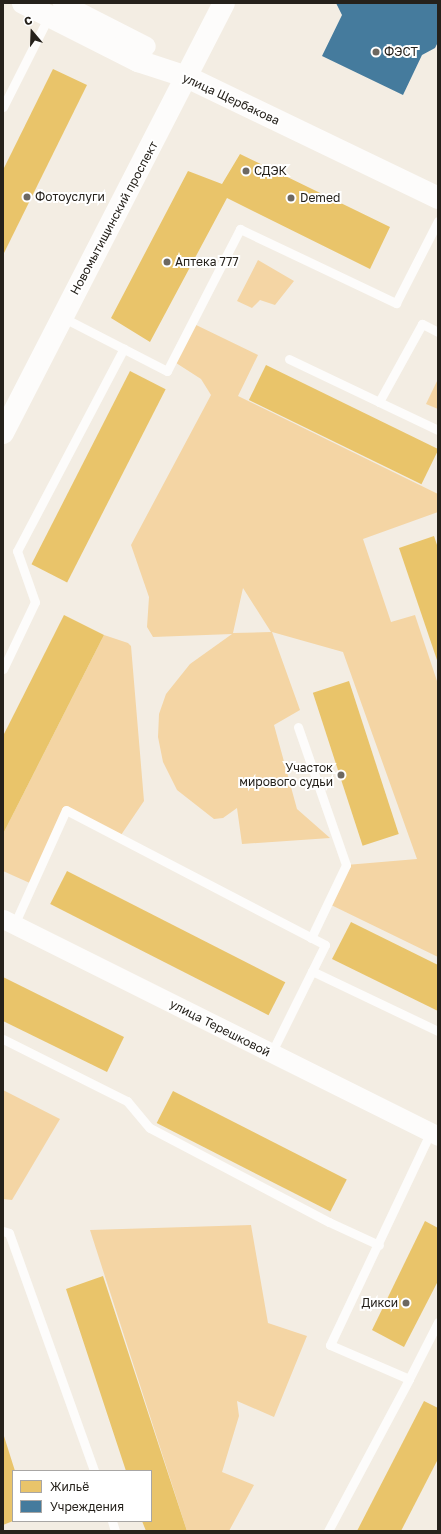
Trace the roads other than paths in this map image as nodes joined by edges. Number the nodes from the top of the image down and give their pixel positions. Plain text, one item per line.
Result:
1 (23, 3) edge
2 (224, 3) edge
3 (56, 10) edge
4 (146, 46) dead end
5 (187, 77) junction
6 (4, 104) edge
7 (438, 198) edge
8 (438, 221) edge
9 (62, 317) junction
10 (438, 332) edge
11 (124, 348) junction
12 (289, 359) dead end
13 (380, 402) junction
14 (438, 430) edge
15 (3, 432) edge
16 (3, 669) edge
17 (298, 727) dead end
18 (8, 922) edge
19 (310, 938) junction
20 (312, 970) junction
21 (438, 1031) edge
22 (3, 1040) edge
23 (271, 1054) junction
24 (434, 1134) edge
25 (3, 1231) edge
26 (379, 1245) junction
27 (438, 1322) edge
28 (409, 1379) junction
29 (94, 1470) edge
30 (328, 1531) edge

1 - 3 main road, улица Щербакова
2 - 5 main road, Новомытищинский проспект
3 - 4 street, улица Щербакова
3 - 5 main road, улица Щербакова
3 - 6 lane
5 - 7 main road, улица Щербакова
5 - 9 main road, Новомытищинский проспект
8 - 11 lane
9 - 11 lane
9 - 15 main road, Новомытищинский проспект
10 - 13 lane
11 - 16 lane
12 - 13 lane
13 - 14 lane
17 - 19 lane
18 - 19 lane
18 - 23 street, улица Терешковой
19 - 20 lane
20 - 21 lane
20 - 23 lane
22 - 26 lane
23 - 24 street, улица Терешковой
24 - 26 lane
25 - 29 lane
26 - 28 lane
27 - 28 lane
28 - 30 lane

